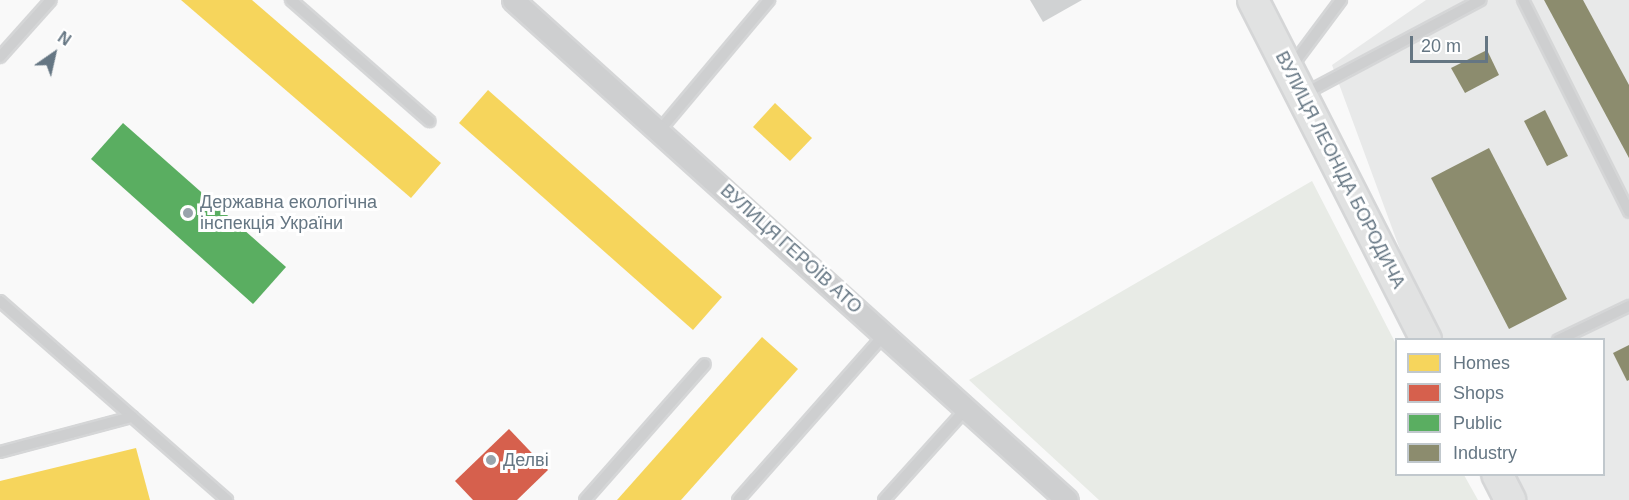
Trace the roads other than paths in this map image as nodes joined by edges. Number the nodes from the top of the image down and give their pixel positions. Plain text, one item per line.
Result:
1 (51, 0) edge
2 (291, 0) edge
3 (513, 0) edge
4 (769, 0) edge
5 (1254, 0) edge
6 (1341, 0) edge
7 (1482, 0) edge
8 (1523, 0) edge
9 (0, 57) edge
10 (1295, 83) junction
11 (429, 121) dead end
12 (660, 130) junction
13 (1629, 212) edge
14 (0, 301) edge
15 (1629, 306) edge
16 (885, 334) junction
17 (1425, 338) edge
18 (1560, 338) edge
19 (705, 364) dead end
20 (966, 409) junction
21 (132, 417) junction
22 (0, 452) edge
23 (1498, 476) edge
24 (227, 500) edge
25 (585, 500) edge
26 (738, 500) edge
27 (884, 500) edge
28 (1067, 500) edge
29 (1510, 500) edge

1 - 9 lane
2 - 11 lane
3 - 12 street, ВУЛИЦЯ ГЕРОЇВ АТО
4 - 12 lane
5 - 10 street, ВУЛИЦЯ ЛЕОНІДА БОРОДИЧА
6 - 10 lane
7 - 10 lane
8 - 13 lane
10 - 17 street, ВУЛИЦЯ ЛЕОНІДА БОРОДИЧА
12 - 16 street, ВУЛИЦЯ ГЕРОЇВ АТО
14 - 21 lane
15 - 18 lane
16 - 20 street, ВУЛИЦЯ ГЕРОЇВ АТО
16 - 26 lane
19 - 25 lane
20 - 27 lane
20 - 28 street, ВУЛИЦЯ ГЕРОЇВ АТО
21 - 22 lane
21 - 24 lane
23 - 29 street

